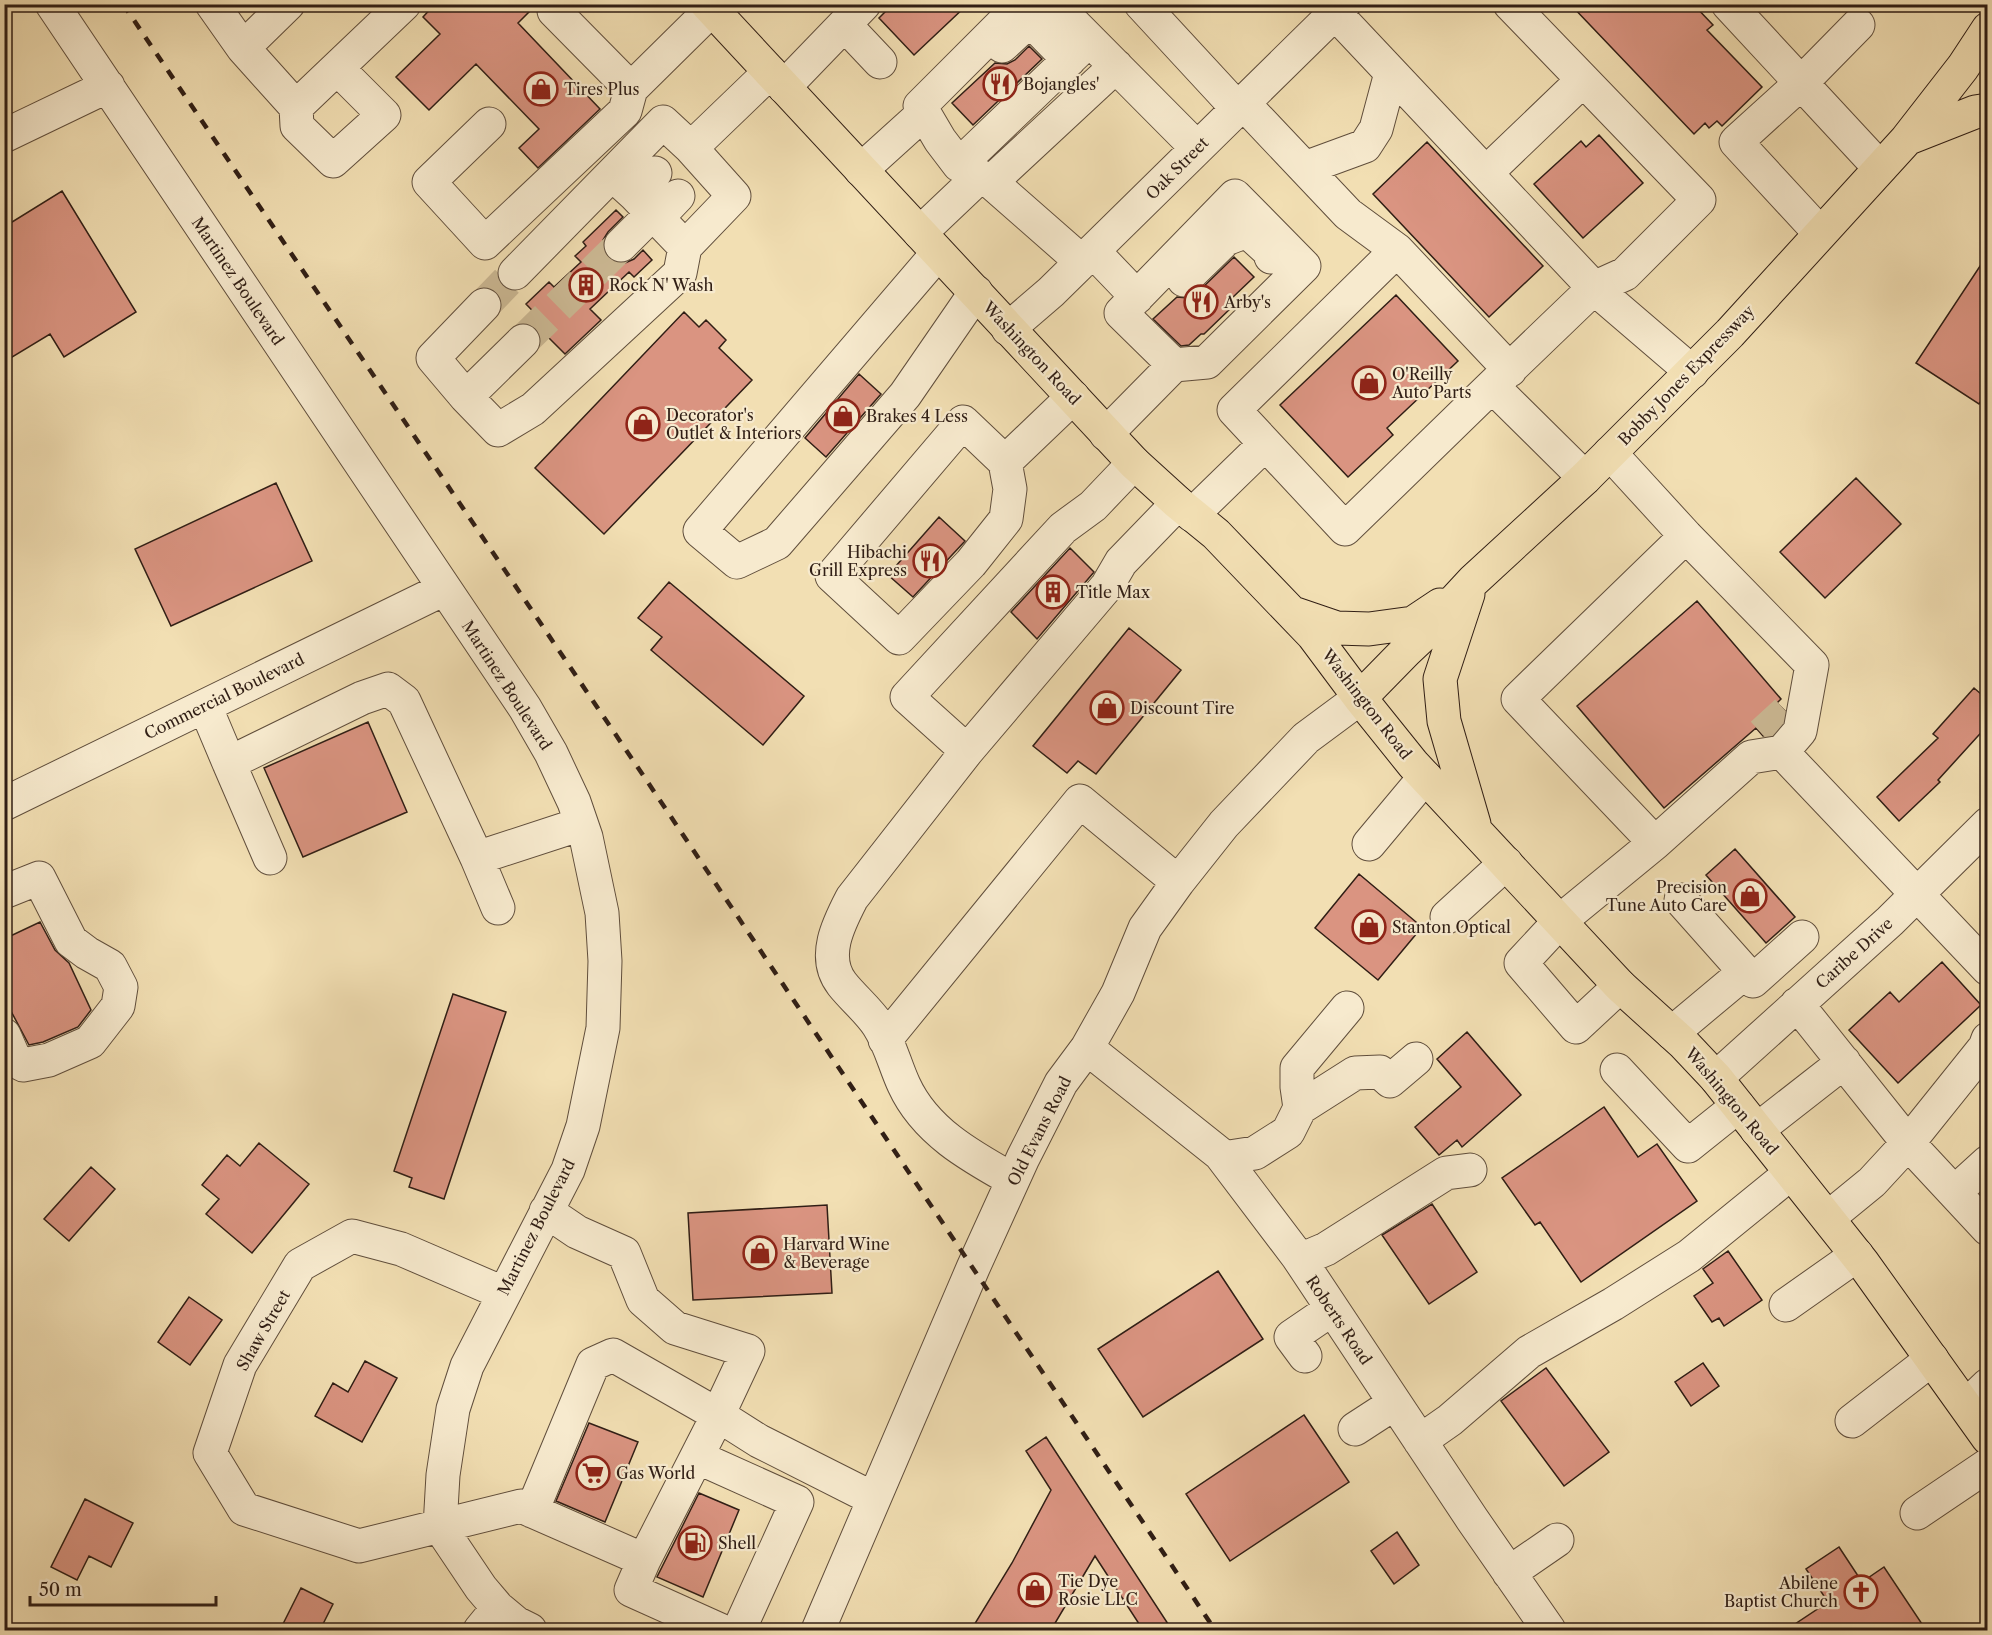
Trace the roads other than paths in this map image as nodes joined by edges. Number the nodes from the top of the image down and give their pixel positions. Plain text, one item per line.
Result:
1 (52, 4) edge
2 (212, 4) edge
3 (288, 4) edge
4 (404, 4) edge
5 (1022, 4) edge
6 (1054, 4) edge
7 (1141, 4) edge
8 (1510, 4) edge
9 (1728, 4) edge
10 (709, 7) edge
11 (554, 11) dead end
12 (1329, 11) edge
13 (854, 15) edge
14 (1858, 25) dead end
15 (1988, 29) edge
16 (243, 48) junction
17 (1079, 50) junction
18 (880, 62) dead end
19 (1116, 66) junction
20 (337, 68) junction
21 (1391, 74) junction
22 (777, 80) junction
23 (1583, 80) junction
24 (1801, 83) junction
25 (108, 86) junction
26 (631, 89) junction
27 (1240, 106) junction
28 (296, 107) junction
29 (922, 110) junction
30 (1988, 110) edge
31 (489, 124) dead end
32 (4, 136) edge
33 (1907, 139) junction
34 (1197, 148) junction
35 (1305, 168) junction
36 (1880, 168) junction
37 (861, 170) junction
38 (1486, 173) junction
39 (977, 174) junction
40 (666, 179) junction
41 (1820, 233) junction
42 (929, 243) junction
43 (621, 245) tunnel mouth
44 (685, 247) junction
45 (1397, 250) junction
46 (1087, 257) junction
47 (515, 273) tunnel mouth
48 (1594, 288) junction
49 (976, 292) junction
50 (484, 305) tunnel mouth
51 (1136, 312) junction
52 (1008, 329) junction
53 (523, 341) tunnel mouth
54 (1174, 365) junction
55 (1692, 372) junction
56 (1501, 378) junction
57 (466, 397) junction
58 (1072, 398) junction
59 (1106, 434) junction
60 (1265, 444) junction
61 (1610, 453) junction
62 (1005, 462) junction
63 (1134, 463) junction
64 (1585, 478) junction
65 (1185, 509) junction
66 (1686, 536) junction
67 (1473, 581) junction
68 (444, 589) junction
69 (1291, 612) junction
70 (1360, 698) junction
71 (205, 706) junction
72 (1765, 748) junction
73 (967, 751) junction
74 (229, 763) junction
75 (1425, 777) junction
76 (4, 804) edge
77 (581, 824) junction
78 (1988, 824) edge
79 (1476, 831) junction
80 (1655, 843) junction
81 (1369, 844) dead end
82 (270, 858) dead end
83 (477, 858) junction
84 (1506, 863) junction
85 (1178, 882) junction
86 (4, 892) edge
87 (1918, 894) junction
88 (1681, 900) dead end
89 (498, 908) dead end
90 (1447, 917) dead end
91 (1560, 921) junction
92 (1802, 938) dead end
93 (1988, 969) edge
94 (1749, 976) junction
95 (1620, 986) junction
96 (1347, 1008) dead end
97 (1791, 1010) junction
98 (1672, 1033) junction
99 (4, 1035) edge
100 (1988, 1039) edge
101 (885, 1040) junction
102 (1087, 1048) junction
103 (1416, 1059) dead end
104 (1844, 1062) junction
105 (1617, 1070) dead end
106 (1716, 1078) junction
107 (1300, 1108) junction
108 (1748, 1118) junction
109 (1908, 1143) junction
110 (1223, 1158) junction
111 (1988, 1162) edge
112 (1470, 1170) dead end
113 (1791, 1173) junction
114 (1013, 1180) junction
115 (1955, 1192) junction
116 (546, 1211) junction
117 (1828, 1218) junction
118 (1988, 1228) edge
119 (1857, 1255) junction
120 (1300, 1260) junction
121 (503, 1293) junction
122 (1786, 1305) dead end
123 (1332, 1309) junction
124 (1305, 1356) dead end
125 (1932, 1359) junction
126 (1977, 1396) edge
127 (1395, 1403) junction
128 (718, 1414) junction
129 (1852, 1421) dead end
130 (1355, 1429) dead end
131 (1988, 1438) edge
132 (1420, 1441) junction
133 (697, 1457) junction
134 (1988, 1465) edge
135 (874, 1499) junction
136 (532, 1511) junction
137 (1917, 1513) dead end
138 (440, 1527) junction
139 (1557, 1540) dead end
140 (644, 1560) junction
141 (1509, 1573) junction
142 (489, 1619) edge
143 (530, 1630) edge
144 (720, 1630) edge
145 (739, 1630) edge
146 (818, 1630) edge
147 (1549, 1630) edge

1 - 25 street, Martinez Boulevard
2 - 16 street
3 - 16 street
4 - 20 street
5 - 29 street
6 - 17 street
7 - 27 street
8 - 23 street
9 - 24 street
10 - 22 main road, Washington Road
10 - 26 street
11 - 26 street
12 - 21 street
12 - 27 street, Oak Street
13 - 18 street
13 - 22 street
14 - 24 street
15 - 33 main road, Bobby Jones Expressway
16 - 28 street
17 - 19 street
17 - 29 street
17 - 39 street
19 - 34 street
19 - 39 street
20 - 28 street
20 - 28 street
21 - 35 street
21 - 38 street
22 - 37 main road, Washington Road
22 - 40 street
23 - 38 street
23 - 48 street
24 - 36 street
24 - 41 street
25 - 32 street
25 - 68 street, Martinez Boulevard
26 - 31 street
27 - 34 street, Oak Street
27 - 35 street
29 - 37 street
29 - 39 street
30 - 33 main road
33 - 36 main road, Bobby Jones Expressway
34 - 46 street, Oak Street
35 - 45 street
36 - 41 main road, Bobby Jones Expressway
37 - 42 main road, Washington Road
38 - 48 street
39 - 42 street
39 - 46 street
40 - 43 street
40 - 44 street
40 - 44 street
40 - 47 street
41 - 55 main road, Bobby Jones Expressway
42 - 49 main road, Washington Road
42 - 49 street
44 - 57 street
45 - 56 street
45 - 60 street
46 - 51 street
46 - 52 street, Oak Street
48 - 55 street
48 - 56 street
49 - 52 main road, Washington Road
50 - 57 street
51 - 54 street
51 - 54 street
52 - 58 main road, Washington Road
53 - 57 street
54 - 59 street
55 - 61 main road, Bobby Jones Expressway
56 - 60 street
56 - 64 street
58 - 59 main road, Washington Road
58 - 62 street
59 - 63 main road, Washington Road
60 - 65 street
61 - 64 main road, Bobby Jones Expressway
61 - 66 street
62 - 62 street
63 - 65 main road, Washington Road
63 - 73 street
64 - 67 main road, Bobby Jones Expressway
65 - 69 main road, Washington Road
65 - 73 street
66 - 72 street
66 - 80 street
67 - 69 main road
67 - 70 main road, Bobby Jones Expressway
67 - 79 main road
68 - 71 street, Commercial Boulevard
68 - 77 street, Martinez Boulevard
69 - 70 main road, Washington Road
70 - 75 main road, Washington Road
70 - 85 street, Old Evans Road
71 - 74 street
71 - 76 street, Commercial Boulevard
72 - 80 street
72 - 87 street
73 - 101 street
74 - 82 street
74 - 83 street
75 - 79 main road, Washington Road
75 - 81 street
77 - 83 street
77 - 116 street, Martinez Boulevard
78 - 87 street, Caribe Drive
79 - 84 main road, Washington Road
80 - 91 street
83 - 89 street
84 - 90 street
84 - 91 main road, Washington Road
85 - 101 street
85 - 102 street, Old Evans Road
86 - 99 street
87 - 93 street
87 - 97 street, Caribe Drive
88 - 94 street
91 - 95 main road, Washington Road
91 - 95 street
92 - 94 street
94 - 97 street
94 - 98 street
95 - 98 main road, Washington Road
96 - 107 street
97 - 104 street
97 - 106 street, Caribe Drive
98 - 106 main road, Washington Road
100 - 109 street
101 - 114 street
102 - 110 street, Roberts Road
102 - 114 street, Old Evans Road
103 - 107 street
104 - 108 street
104 - 109 street
105 - 108 street
106 - 108 main road, Washington Road
107 - 110 street
108 - 113 main road, Washington Road
109 - 115 street
109 - 117 street
110 - 120 street, Roberts Road
111 - 115 street
112 - 120 street
113 - 117 main road, Washington Road
113 - 132 street
114 - 135 street, Old Evans Road
115 - 118 street
116 - 121 street, Martinez Boulevard
116 - 128 street
117 - 119 main road, Washington Road
119 - 122 street
119 - 125 main road, Washington Road
120 - 123 street, Roberts Road
121 - 138 street, Martinez Boulevard
121 - 138 street, Shaw Street
123 - 124 street
123 - 127 street, Roberts Road
125 - 126 main road, Washington Road
125 - 129 street
126 - 131 main road, Washington Road
127 - 130 street
127 - 132 street, Roberts Road
128 - 133 street
128 - 135 street
128 - 136 street
132 - 141 street, Roberts Road
133 - 140 street
133 - 145 street
134 - 137 street
135 - 146 street, Old Evans Road
136 - 138 street
136 - 140 street
138 - 142 street
139 - 141 street
140 - 144 street
141 - 147 street, Roberts Road
142 - 143 street

